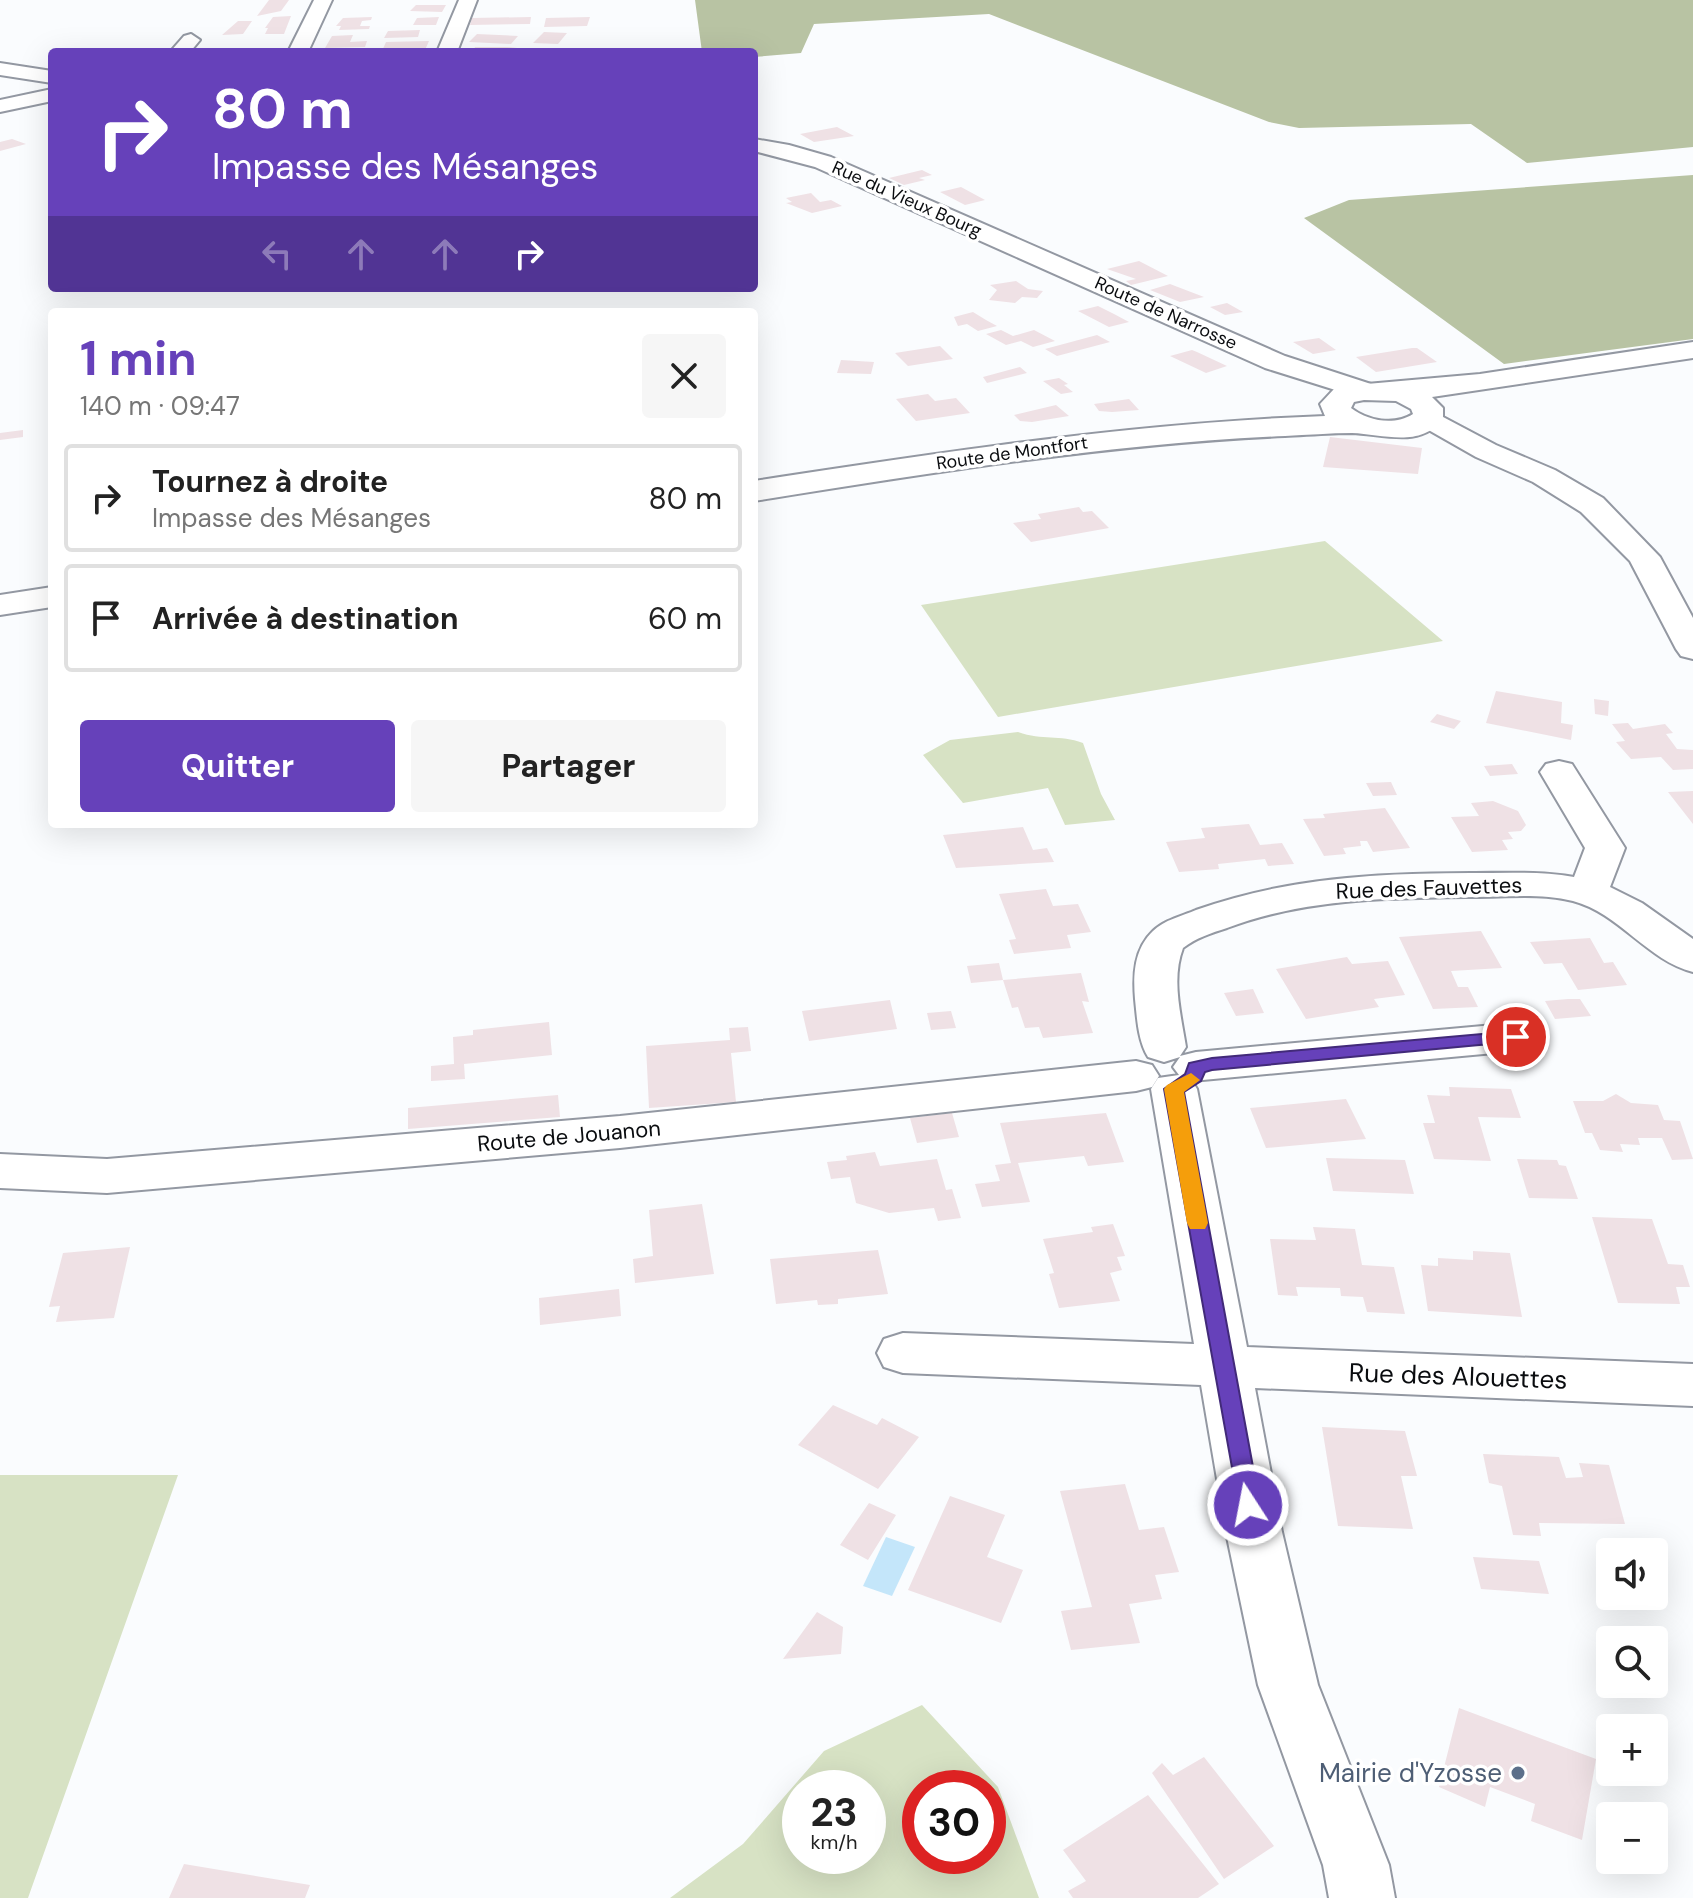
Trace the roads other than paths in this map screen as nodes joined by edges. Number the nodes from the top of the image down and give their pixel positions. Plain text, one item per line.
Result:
1 (323, 0) edge
2 (468, 0) edge
3 (300, 48) edge
4 (449, 48) edge
5 (0, 69) edge
6 (48, 76) edge
7 (48, 96) edge
8 (0, 106) edge
9 (758, 146) edge
10 (1057, 265) joint
11 (1693, 350) edge
12 (1275, 362) junction
13 (1480, 383) junction
14 (1378, 392) junction
15 (1335, 405) junction
16 (1421, 418) junction
17 (1359, 424) junction
18 (1271, 426) junction
19 (758, 490) edge
20 (48, 598) edge
21 (0, 605) edge
22 (1693, 649) edge
23 (1559, 772) dead end
24 (1588, 893) junction
25 (1693, 959) edge
26 (1516, 1037) dead end
27 (1167, 1070) junction
28 (2, 1170) edge
29 (903, 1353) dead end
30 (1222, 1366) junction
31 (1693, 1385) edge
32 (1362, 1898) edge

1 - 3 street
2 - 4 street
5 - 6 street
7 - 8 street
9 - 10 street, Rue du Vieux Bourg
10 - 12 street, Route de Narrosse
11 - 13 main road
12 - 14 street, Route de Narrosse
12 - 15 street, Route de Narrosse
13 - 14 main road
13 - 16 main road
14 - 15 main road, Route de Montfort
14 - 16 main road
15 - 17 main road
15 - 18 main road, Route de Montfort
16 - 17 main road, Route de Montfort
16 - 22 street
17 - 18 main road, Route de Montfort
18 - 19 main road, Route de Montfort
20 - 21 main road
23 - 24 street
24 - 25 street, Rue des Fauvettes
24 - 27 street, Rue des Fauvettes
26 - 27 street, Route de Jouanon
27 - 28 street, Route de Jouanon
27 - 30 street, Rue des Fauvettes
29 - 30 street, Rue des Alouettes
30 - 31 street, Rue des Alouettes
30 - 32 street, Rue des Fauvettes

